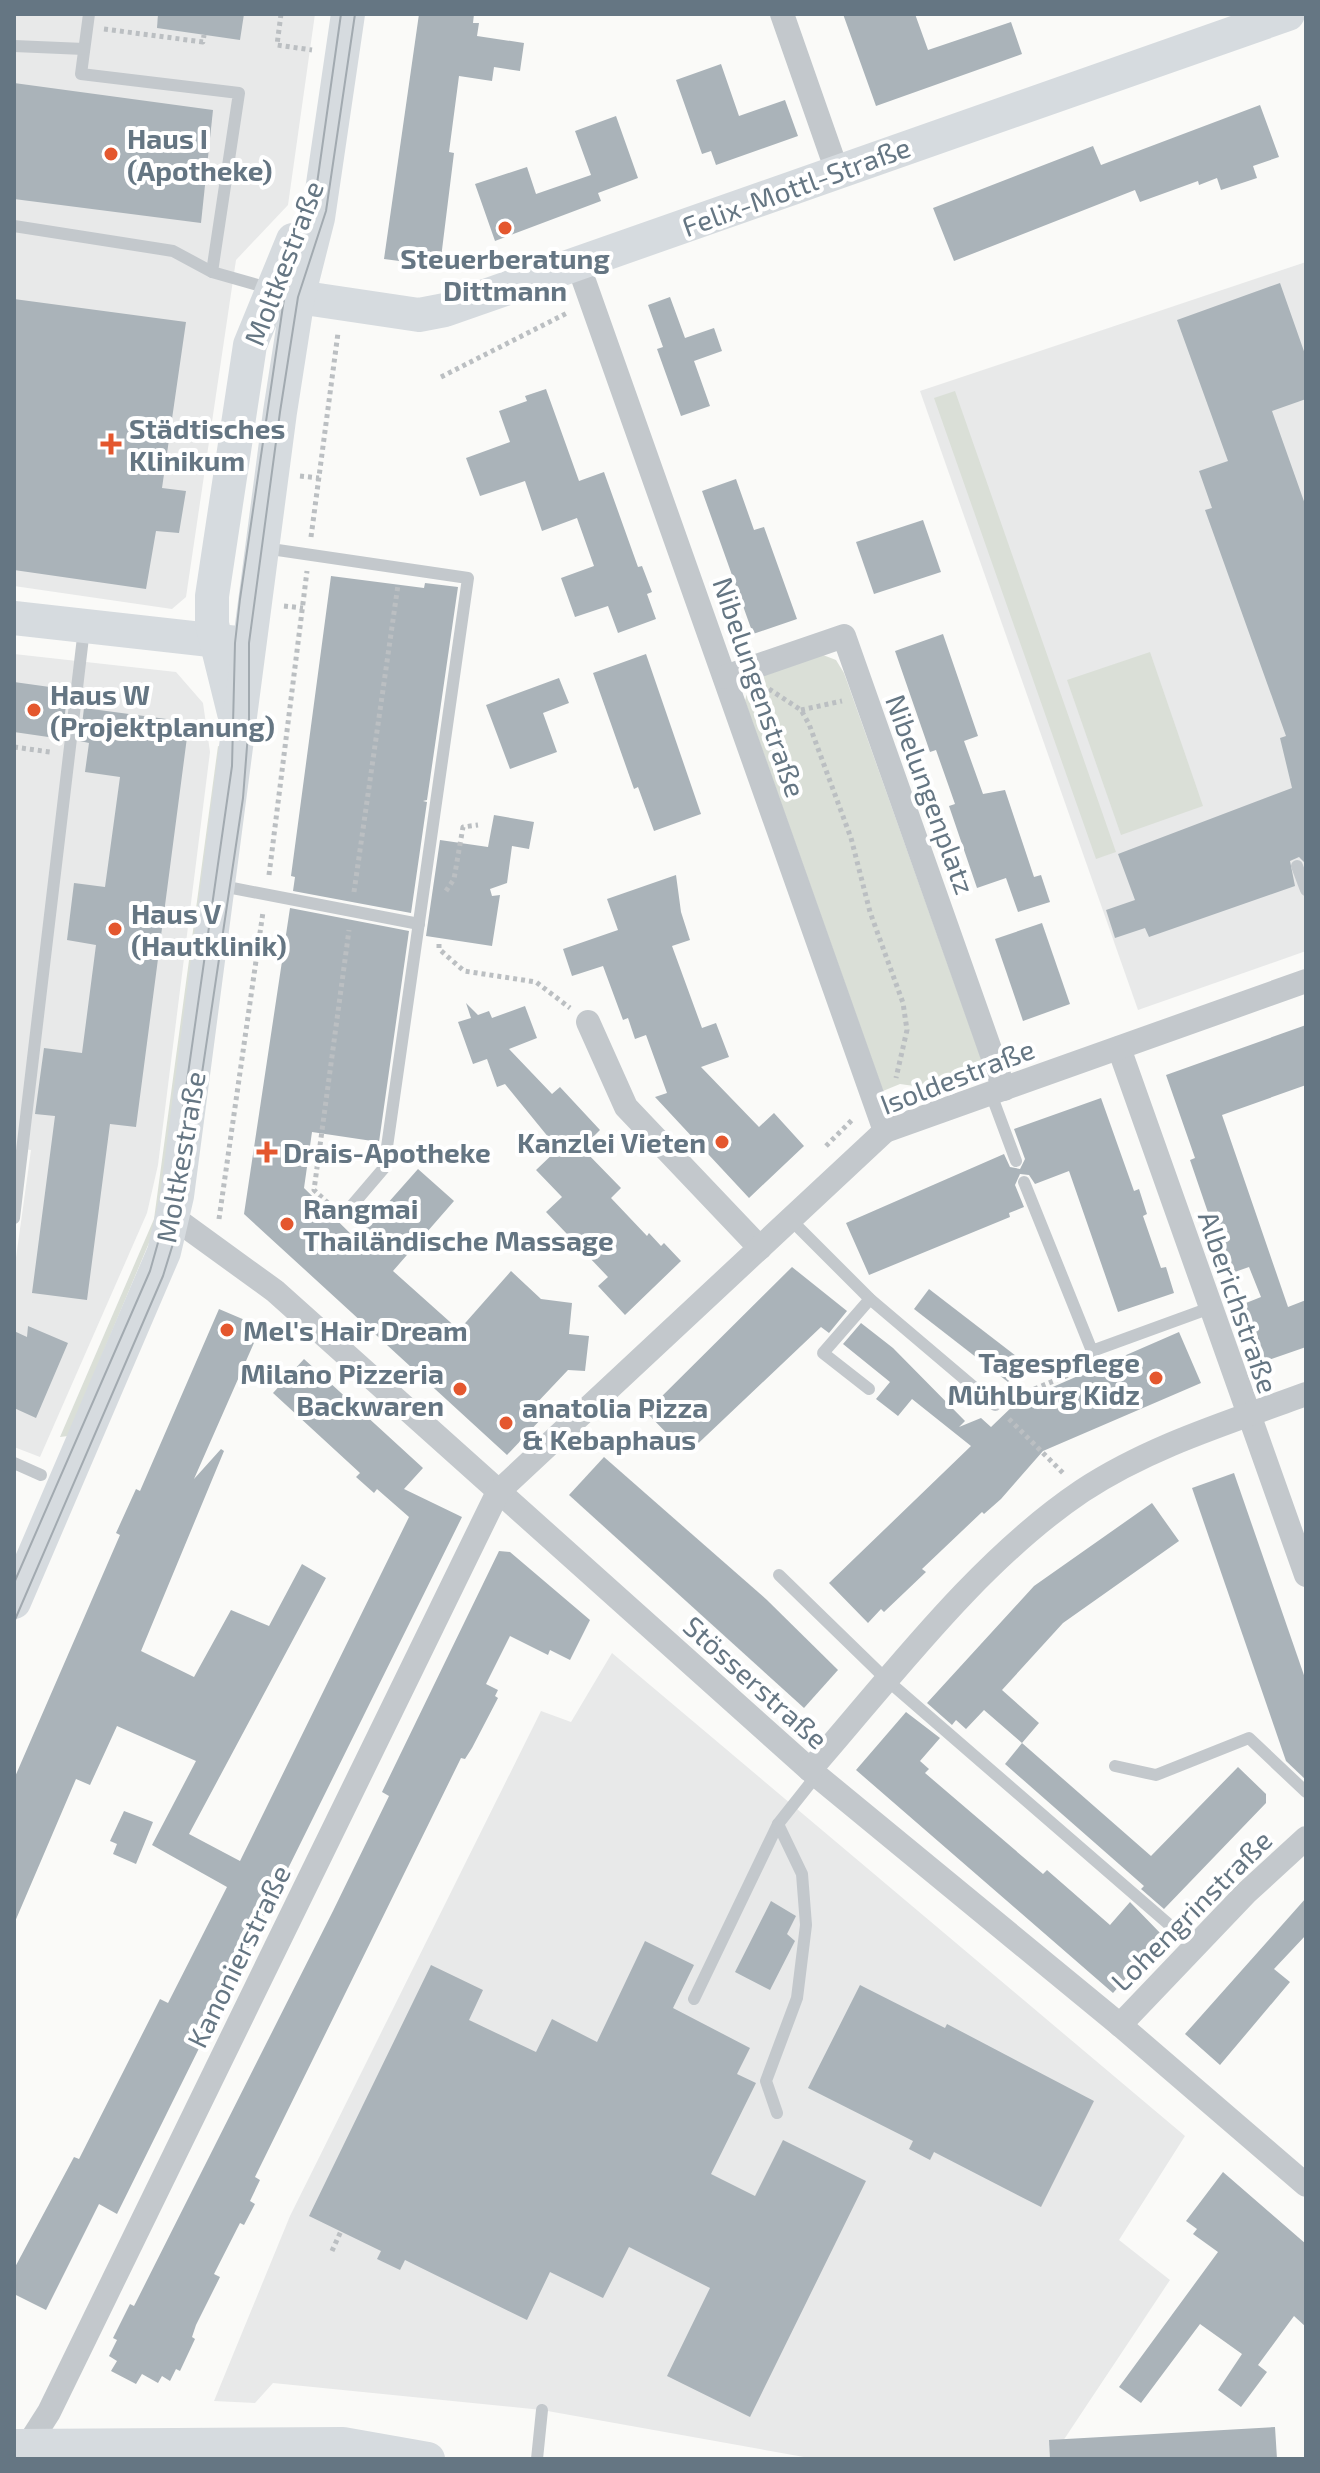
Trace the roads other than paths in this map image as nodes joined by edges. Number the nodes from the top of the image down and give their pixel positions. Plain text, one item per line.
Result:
1 (348, 14) edge
2 (782, 14) edge
3 (1288, 14) edge
4 (88, 20) edge
5 (14, 46) edge
6 (84, 49) junction
7 (837, 171) junction
8 (14, 226) edge
9 (578, 264) junction
10 (212, 272) junction
11 (300, 296) junction
12 (263, 548) junction
13 (14, 618) edge
14 (85, 626) junction
15 (233, 643) junction
16 (734, 674) junction
17 (1297, 866) dead end
18 (221, 886) junction
19 (1306, 890) edge
20 (419, 924) junction
21 (1306, 981) edge
22 (588, 1022) dead end
23 (1119, 1048) junction
24 (998, 1091) junction
25 (885, 1131) junction
26 (1016, 1161) dead end
27 (1024, 1182) dead end
28 (343, 1216) dead end
29 (173, 1217) junction
30 (14, 1218) edge
31 (791, 1220) junction
32 (760, 1248) junction
33 (870, 1299) junction
34 (1210, 1308) junction
35 (869, 1389) dead end
36 (1306, 1394) edge
37 (995, 1405) road end
38 (1247, 1415) junction
39 (14, 1463) edge
40 (41, 1475) dead end
41 (498, 1492) junction
42 (779, 1575) dead end
43 (1306, 1575) edge
44 (14, 1602) edge
45 (888, 1681) junction
46 (1115, 1766) dead end
47 (813, 1773) junction
48 (1306, 1792) edge
49 (778, 1824) junction
50 (1306, 1838) edge
51 (1195, 1947) junction
52 (694, 1999) dead end
53 (1120, 2025) junction
54 (777, 2113) dead end
55 (1306, 2185) edge
56 (542, 2410) dead end
57 (21, 2446) edge
58 (428, 2459) edge
59 (537, 2459) edge

1 - 11 main road, Moltkestraße
2 - 7 street
3 - 7 main road, Felix-Mottl-Straße
4 - 6 lane
5 - 6 lane
6 - 10 lane
7 - 9 main road, Felix-Mottl-Straße
8 - 10 lane
9 - 11 main road, Felix-Mottl-Straße
9 - 16 street, Nibelungenstraße
10 - 11 lane
11 - 12 main road, Moltkestraße
11 - 15 main road, Moltkestraße
12 - 15 main road, Moltkestraße
12 - 20 lane
13 - 14 main road
14 - 15 main road
14 - 30 lane
15 - 18 main road, Moltkestraße
16 - 24 street, Nibelungenplatz
16 - 25 street, Nibelungenstraße
17 - 19 lane
18 - 20 lane
18 - 29 main road, Moltkestraße
20 - 28 lane
21 - 23 street, Isoldestraße
22 - 32 street
23 - 24 street, Isoldestraße
23 - 34 street, Alberichstraße
24 - 25 street, Isoldestraße
24 - 26 lane
25 - 31 street, Isoldestraße
27 - 34 lane
29 - 41 street, Stösserstraße
29 - 44 main road, Moltkestraße
31 - 32 street, Isoldestraße
31 - 33 lane
32 - 41 street, Isoldestraße
33 - 35 lane
33 - 37 lane
34 - 38 street, Alberichstraße
36 - 38 street
38 - 43 street, Alberichstraße
38 - 45 street
39 - 40 lane
41 - 47 street, Stösserstraße
41 - 57 street, Kanonierstraße
42 - 45 lane
45 - 47 street
45 - 51 lane
46 - 48 lane
47 - 49 lane
47 - 53 street, Stösserstraße
49 - 52 lane
49 - 54 lane
50 - 51 street, Lohengrinstraße
51 - 53 street, Lohengrinstraße
53 - 55 street, Stösserstraße
56 - 59 lane
57 - 58 main road

